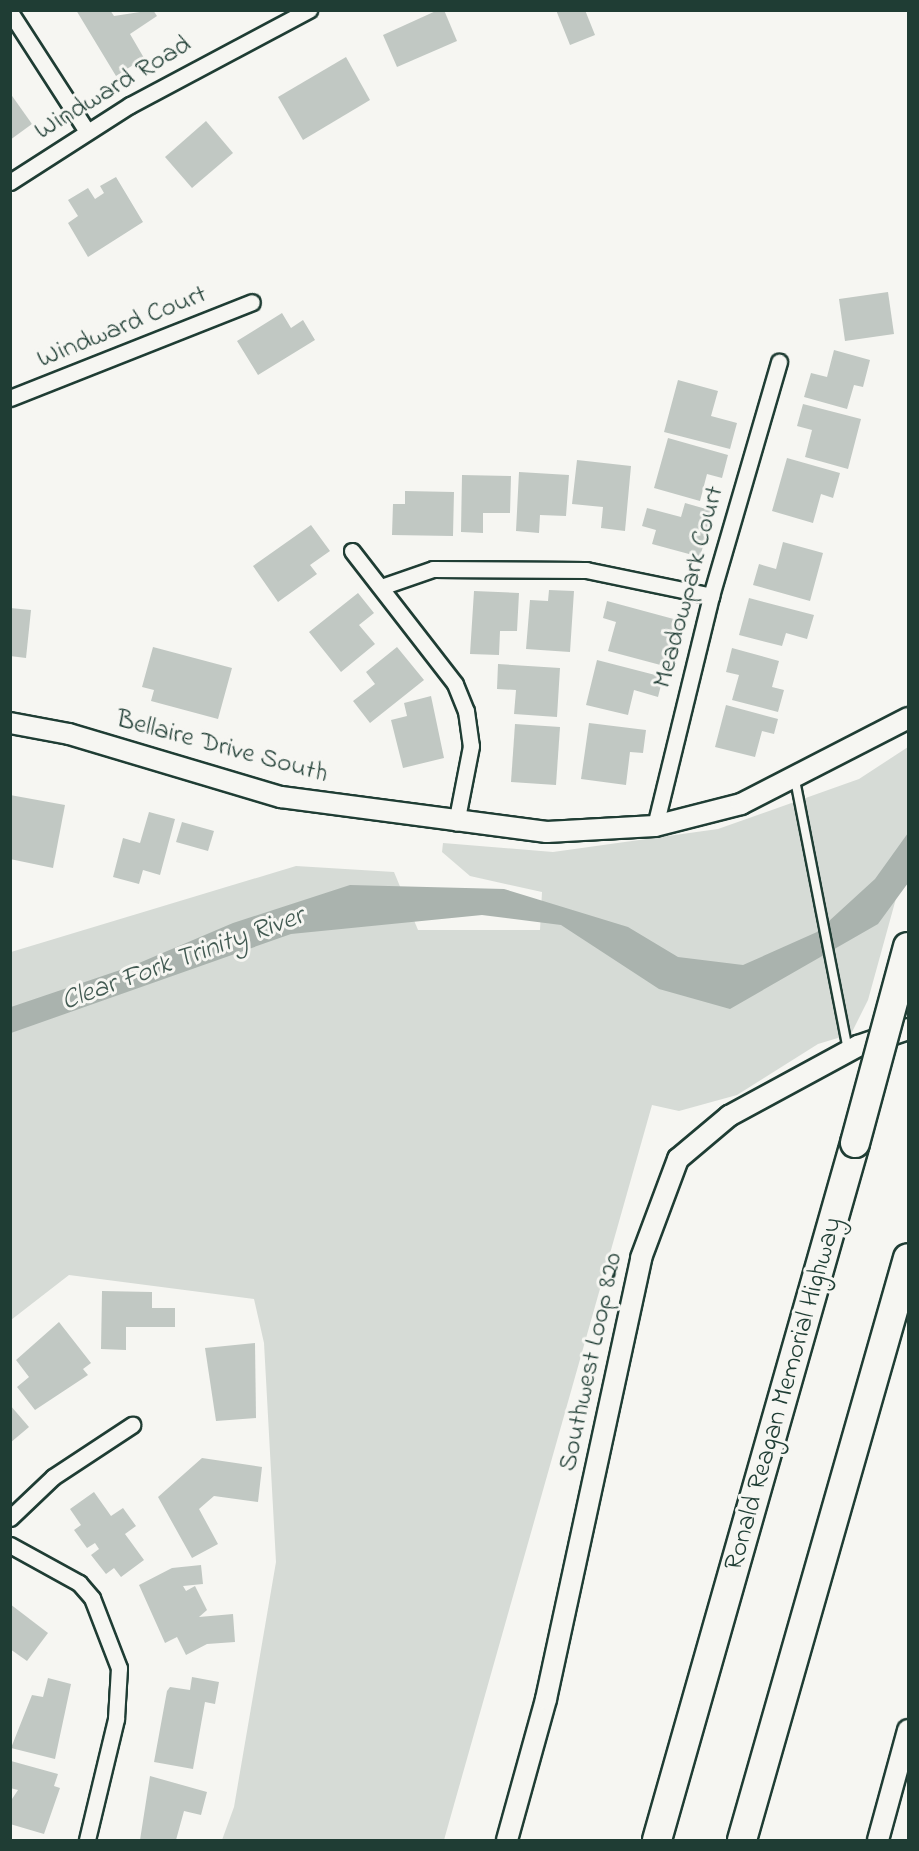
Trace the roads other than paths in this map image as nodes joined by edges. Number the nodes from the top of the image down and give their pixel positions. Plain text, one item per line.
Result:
1 (309, 10) edge
2 (10, 12) edge
3 (86, 130) junction
4 (10, 182) edge
5 (252, 302) dead end
6 (779, 362) dead end
7 (10, 398) edge
8 (352, 551) dead end
9 (381, 587) junction
10 (711, 596) junction
11 (909, 718) edge
12 (10, 723) edge
13 (795, 780) junction
14 (456, 823) junction
15 (655, 826) junction
16 (909, 947) edge
17 (909, 1029) edge
18 (848, 1051) junction
19 (909, 1258) edge
20 (132, 1425) dead end
21 (10, 1518) edge
22 (10, 1545) edge
23 (909, 1730) edge
24 (87, 1840) edge
25 (507, 1840) edge
26 (657, 1840) edge
27 (741, 1840) edge
28 (878, 1840) edge

1 - 3 street, Windward Road
2 - 3 street
3 - 4 street, Windward Road
5 - 7 street, Windward Court
6 - 10 street, Meadowpark Court
8 - 9 street
9 - 10 street
9 - 14 street
10 - 15 street, Meadowpark Court
11 - 13 street
12 - 14 street, Bellaire Drive South
13 - 15 street, Bellaire Drive South
13 - 18 lane
14 - 15 street, Bellaire Drive South
16 - 26 highway, Ronald Reagan Memorial Highway, bridge
17 - 18 street, Southwest Loop 820
18 - 25 street, Southwest Loop 820
19 - 27 highway
20 - 21 street
22 - 24 street
23 - 28 street

